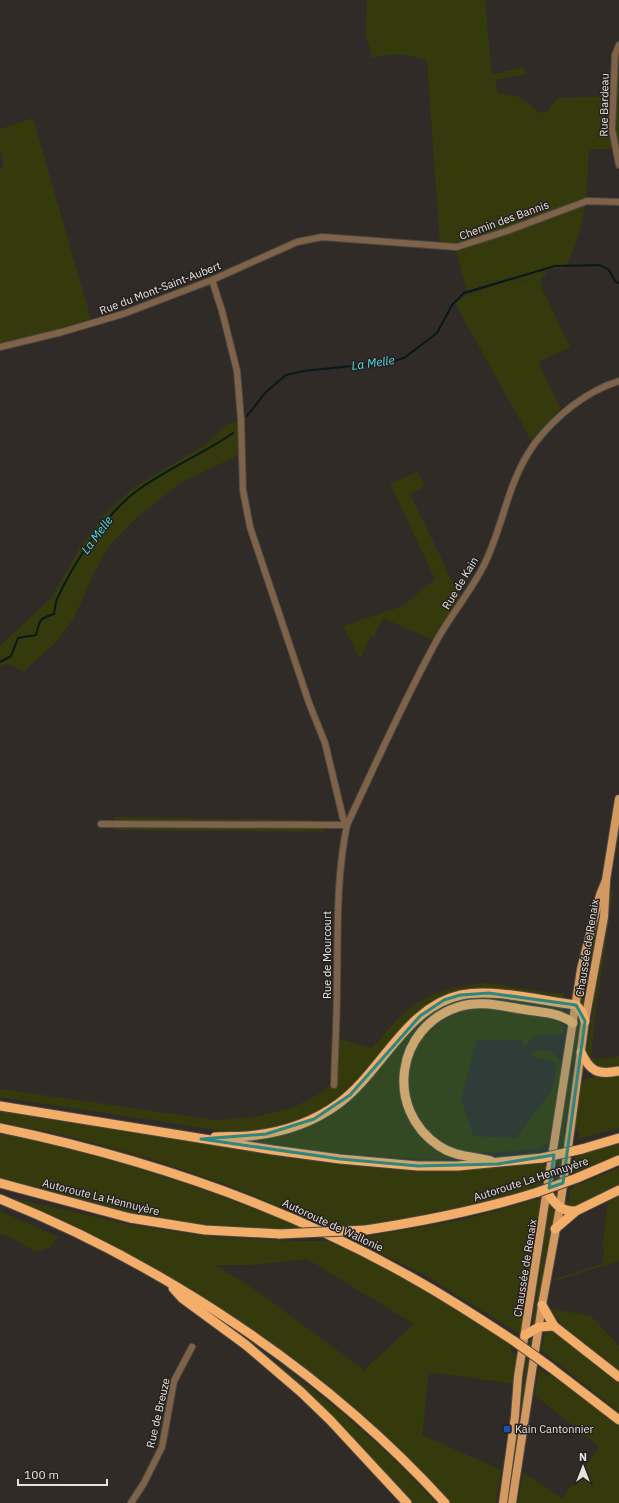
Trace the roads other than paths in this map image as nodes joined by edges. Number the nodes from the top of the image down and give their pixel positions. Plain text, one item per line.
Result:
1 (619, 44) edge
2 (619, 165) edge
3 (619, 202) edge
4 (322, 237) joint
5 (212, 280) junction
6 (0, 347) edge
7 (619, 381) edge
8 (619, 799) edge
9 (101, 824) dead end
10 (347, 825) junction
11 (606, 880) junction
12 (576, 1005) junction
13 (585, 1021) junction
14 (573, 1023) junction
15 (581, 1052) junction
16 (619, 1071) edge
17 (334, 1085) dead end
18 (0, 1106) edge
19 (0, 1128) edge
20 (619, 1138) edge
21 (201, 1139) junction
22 (619, 1160) edge
23 (498, 1164) junction
24 (0, 1183) edge
25 (619, 1190) edge
26 (548, 1193) junction
27 (0, 1199) edge
28 (560, 1207) junction
29 (576, 1211) junction
30 (555, 1229) junction
31 (165, 1280) junction
32 (542, 1305) junction
33 (554, 1326) junction
34 (539, 1327) junction
35 (525, 1335) junction
36 (192, 1347) dead end
37 (619, 1377) edge
38 (619, 1420) edge
39 (131, 1503) edge
40 (407, 1503) edge
41 (445, 1503) edge
42 (503, 1503) edge
43 (512, 1503) edge

1 - 2 street, Rue Bardeau
3 - 4 street, Chemin des Bannis
4 - 5 street, Rue du Mont-Saint-Aubert
5 - 6 street, Rue du Mont-Saint-Aubert
5 - 10 street
7 - 10 street, Rue de Kain
8 - 11 main road
9 - 10 street
10 - 17 street, Rue de Mourcourt
11 - 12 main road, Chaussée de Renaix
11 - 13 main road, Chaussée de Renaix
12 - 13 highway
12 - 14 main road, Chaussée de Renaix
12 - 21 highway
13 - 15 main road, Chaussée de Renaix
14 - 23 highway
14 - 26 main road, Chaussée de Renaix
15 - 16 highway
15 - 28 main road, Chaussée de Renaix
18 - 21 highway, Autoroute La Hennuyère
19 - 38 highway, Autoroute de Wallonie, bridge
20 - 23 highway, Autoroute La Hennuyère, bridge
21 - 23 highway, Autoroute La Hennuyère
22 - 24 highway, Autoroute La Hennuyère, bridge
25 - 29 highway
26 - 28 highway
26 - 35 main road, Chaussée de Renaix
27 - 31 highway
28 - 29 highway
28 - 30 main road, Chaussée de Renaix
29 - 30 highway
30 - 32 main road, Chaussée de Renaix
31 - 40 highway
31 - 41 highway
32 - 33 highway
32 - 34 main road, Chaussée de Renaix
33 - 34 highway
33 - 37 highway
34 - 35 highway
34 - 43 main road, Chaussée de Renaix
35 - 42 main road, Chaussée de Renaix
36 - 39 street, Rue de Breuze

